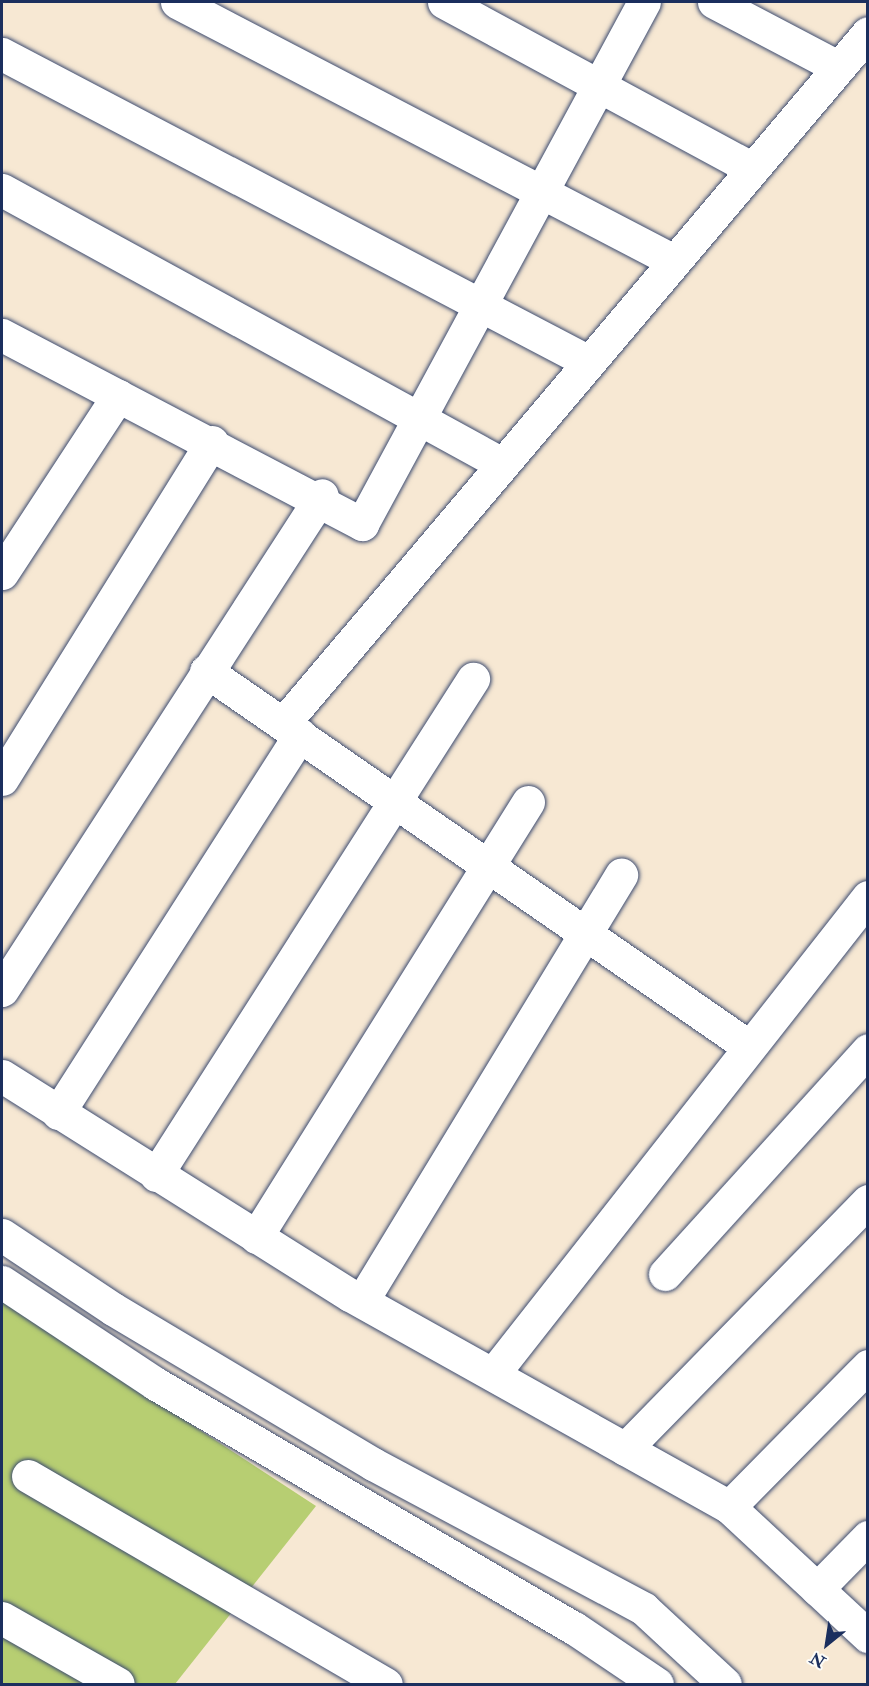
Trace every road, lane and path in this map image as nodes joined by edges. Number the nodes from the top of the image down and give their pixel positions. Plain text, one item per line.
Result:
1 (177, 2) edge
2 (444, 2) edge
3 (644, 2) edge
4 (714, 2) edge
5 (867, 33) edge
6 (2, 54) edge
7 (838, 68) junction
8 (599, 86) junction
9 (753, 169) junction
10 (2, 190) edge
11 (542, 192) junction
12 (674, 261) junction
13 (480, 305) junction
14 (5, 338) edge
15 (589, 363) junction
16 (118, 396) junction
17 (419, 419) junction
18 (212, 443) junction
19 (502, 464) junction
20 (320, 498) junction
21 (2, 573) edge
22 (206, 671) junction
23 (473, 679) dead end
24 (291, 730) junction
25 (2, 779) edge
26 (395, 801) junction
27 (528, 801) dead end
28 (488, 866) junction
29 (621, 875) dead end
30 (867, 897) edge
31 (586, 933) junction
32 (2, 990) edge
33 (748, 1046) junction
34 (867, 1050) edge
35 (2, 1076) edge
36 (58, 1113) junction
37 (156, 1175) junction
38 (867, 1202) edge
39 (2, 1235) edge
40 (256, 1237) junction
41 (665, 1274) dead end
42 (2, 1282) edge
43 (362, 1301) junction
44 (867, 1366) edge
45 (493, 1374) junction
46 (625, 1449) junction
47 (28, 1476) dead end
48 (729, 1507) junction
49 (867, 1537) edge
50 (817, 1589) junction
51 (2, 1618) edge
52 (867, 1636) edge
53 (118, 1684) edge
54 (386, 1684) edge
55 (657, 1684) edge
56 (725, 1684) edge

1 - 11 street
2 - 8 street
3 - 8 street
4 - 7 street
5 - 7 street
6 - 13 street
7 - 9 street
8 - 9 street
8 - 11 street
9 - 12 street
10 - 17 street
11 - 12 street
11 - 13 street
12 - 15 street
13 - 15 street
13 - 17 street
14 - 16 street
15 - 19 street
16 - 18 street
16 - 21 street
17 - 19 street
17 - 20 street
18 - 20 street
18 - 25 street
19 - 24 street
20 - 22 street
22 - 24 street
22 - 32 street
23 - 26 street
24 - 26 street
24 - 36 street
26 - 28 street
26 - 37 street
27 - 28 street
28 - 31 street
28 - 40 street
29 - 31 street
30 - 33 street
31 - 33 street
31 - 43 street
33 - 45 street
34 - 41 street
35 - 36 street
36 - 37 street
37 - 40 street
38 - 46 street
39 - 56 street
40 - 43 street
42 - 55 street
43 - 45 street
44 - 48 street
45 - 46 street
46 - 48 street
47 - 54 street
48 - 50 street
49 - 50 street
50 - 52 street
51 - 53 street

